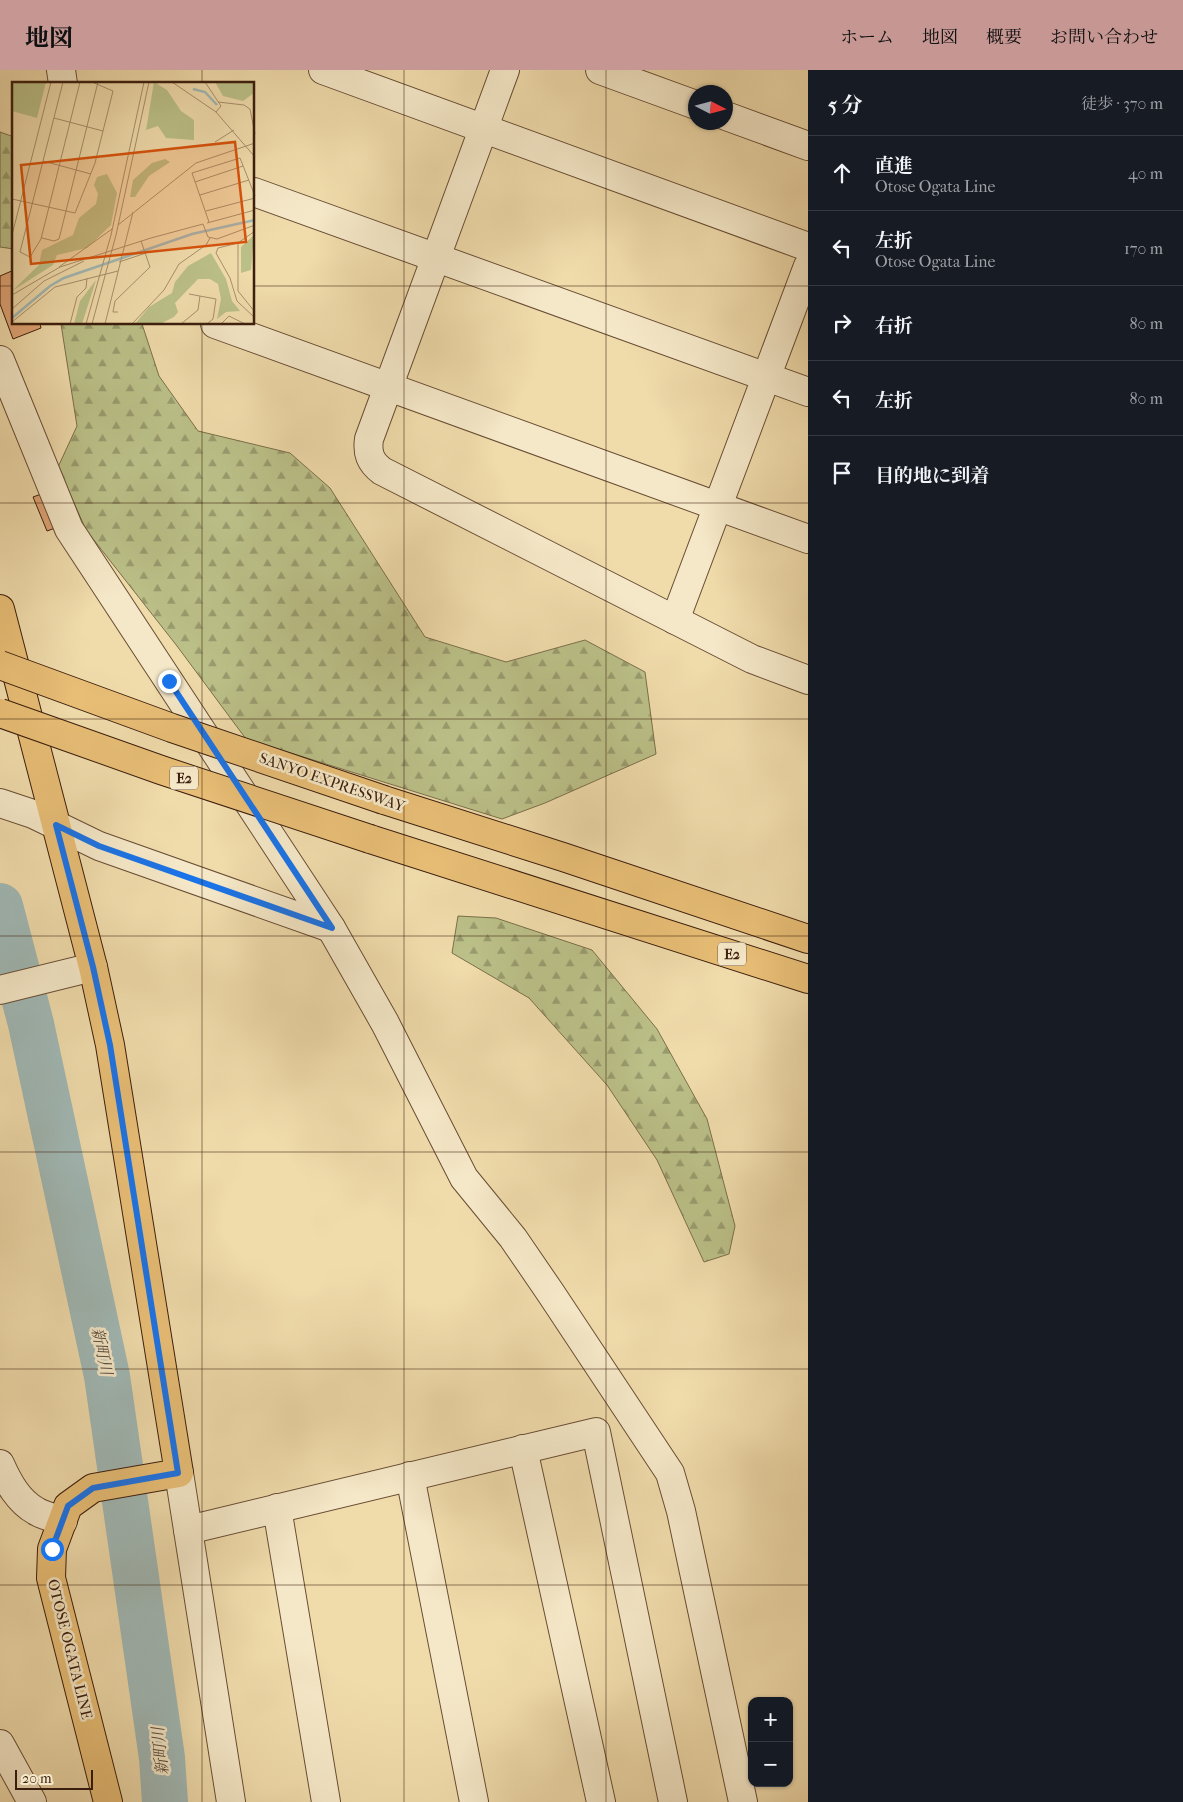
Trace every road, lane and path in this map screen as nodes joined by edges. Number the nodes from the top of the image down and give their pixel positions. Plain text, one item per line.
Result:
1 (323, 70) edge
2 (505, 70) edge
3 (600, 70) edge
4 (688, 102) edge
5 (733, 119) edge
6 (483, 129) junction
7 (808, 146) edge
8 (255, 192) edge
9 (808, 247) edge
10 (436, 258) junction
11 (808, 266) edge
12 (218, 325) edge
13 (0, 360) edge
14 (767, 377) junction
15 (389, 387) junction
16 (808, 392) edge
17 (718, 506) junction
18 (808, 539) edge
19 (0, 609) edge
20 (675, 620) junction
21 (0, 664) edge
22 (808, 680) edge
23 (0, 713) edge
24 (0, 803) edge
25 (44, 820) junction
26 (332, 928) junction
27 (808, 939) edge
28 (84, 969) junction
29 (808, 980) edge
30 (0, 990) edge
31 (523, 1449) junction
32 (0, 1464) edge
33 (171, 1474) junction
34 (410, 1476) junction
35 (278, 1508) junction
36 (63, 1521) junction
37 (188, 1530) junction
38 (0, 1744) edge
39 (32, 1802) edge
40 (108, 1802) edge
41 (231, 1802) edge
42 (326, 1802) edge
43 (474, 1802) edge
44 (601, 1802) edge
45 (673, 1802) edge
46 (744, 1802) edge

1 - 6 street
2 - 6 street
3 - 4 street
5 - 7 street
6 - 9 street
6 - 10 street
8 - 10 street
10 - 14 street
10 - 15 street
11 - 14 street
12 - 15 street
13 - 26 street
14 - 16 street
14 - 17 street
15 - 17 street
15 - 20 street
17 - 18 street
17 - 20 street
19 - 25 main road
20 - 22 street
21 - 27 main road, SANYO EXPRESSWAY, bridge
23 - 29 main road, E2, bridge
24 - 25 street
25 - 26 street
25 - 28 main road
26 - 46 street
28 - 30 street
28 - 33 main road
31 - 34 street
31 - 44 street
31 - 45 street
32 - 36 street
33 - 36 main road, OTOSE OGATA LINE
33 - 37 street
34 - 35 street
34 - 43 street
35 - 37 street
35 - 42 street
36 - 40 main road, OTOSE OGATA LINE
37 - 41 street
38 - 39 street

